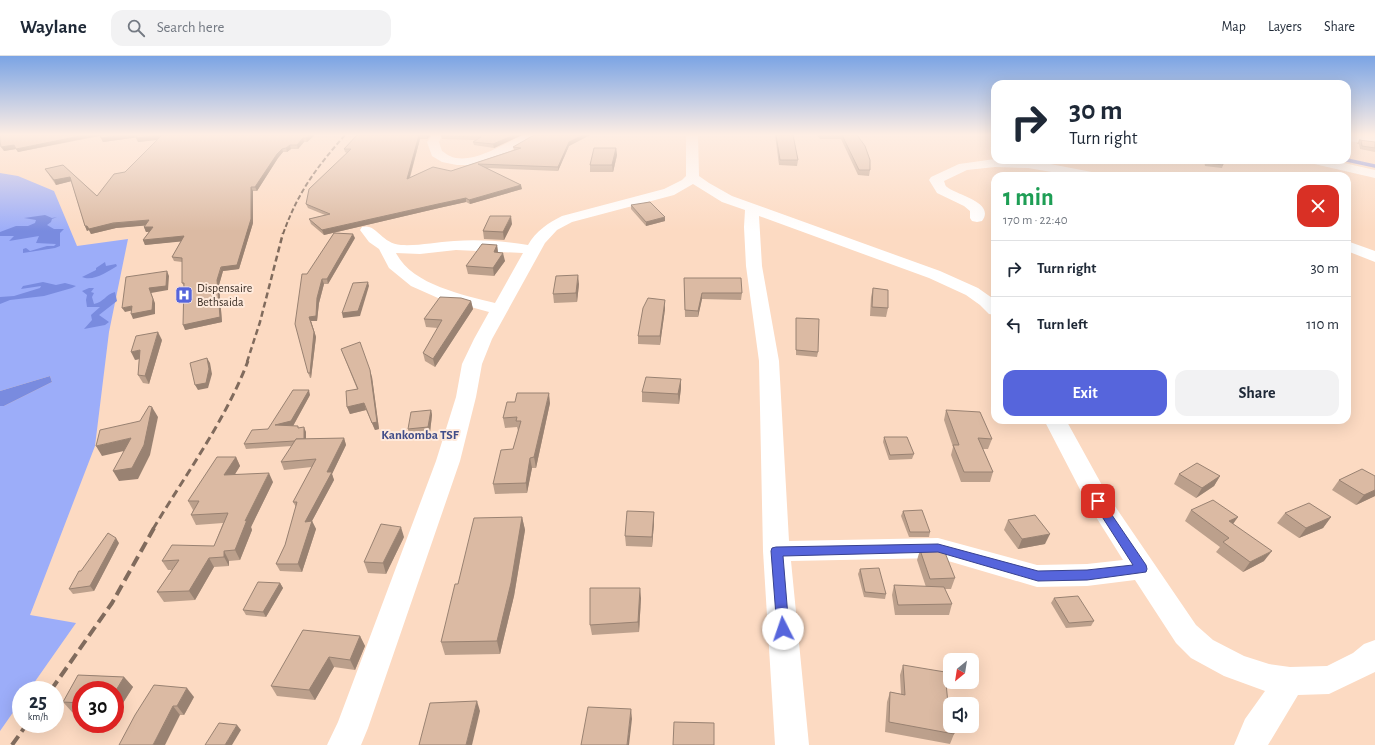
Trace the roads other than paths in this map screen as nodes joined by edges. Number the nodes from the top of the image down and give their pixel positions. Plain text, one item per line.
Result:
1 (693, 167) edge
2 (968, 167) edge
3 (1042, 167) edge
4 (1345, 167) edge
5 (1069, 172) edge
6 (1375, 174) edge
7 (693, 177) junction
8 (752, 208) junction
9 (977, 218) dead end
10 (367, 230) dead end
11 (385, 246) junction
12 (1351, 248) edge
13 (533, 250) junction
14 (1375, 257) edge
15 (991, 306) edge
16 (499, 309) junction
17 (1057, 424) edge
18 (776, 551) junction
19 (1142, 569) junction
20 (1375, 653) edge
21 (1290, 681) junction
22 (1259, 740) edge
23 (344, 745) edge
24 (792, 745) edge

1 - 7 street
2 - 9 street
3 - 5 street
4 - 6 street
7 - 8 street
7 - 13 street
8 - 15 street
8 - 18 street
10 - 11 street
11 - 13 street
11 - 16 street
12 - 14 street
13 - 16 street
16 - 23 street
17 - 19 street
18 - 19 street
18 - 24 street
19 - 21 street
20 - 21 street
21 - 22 street

